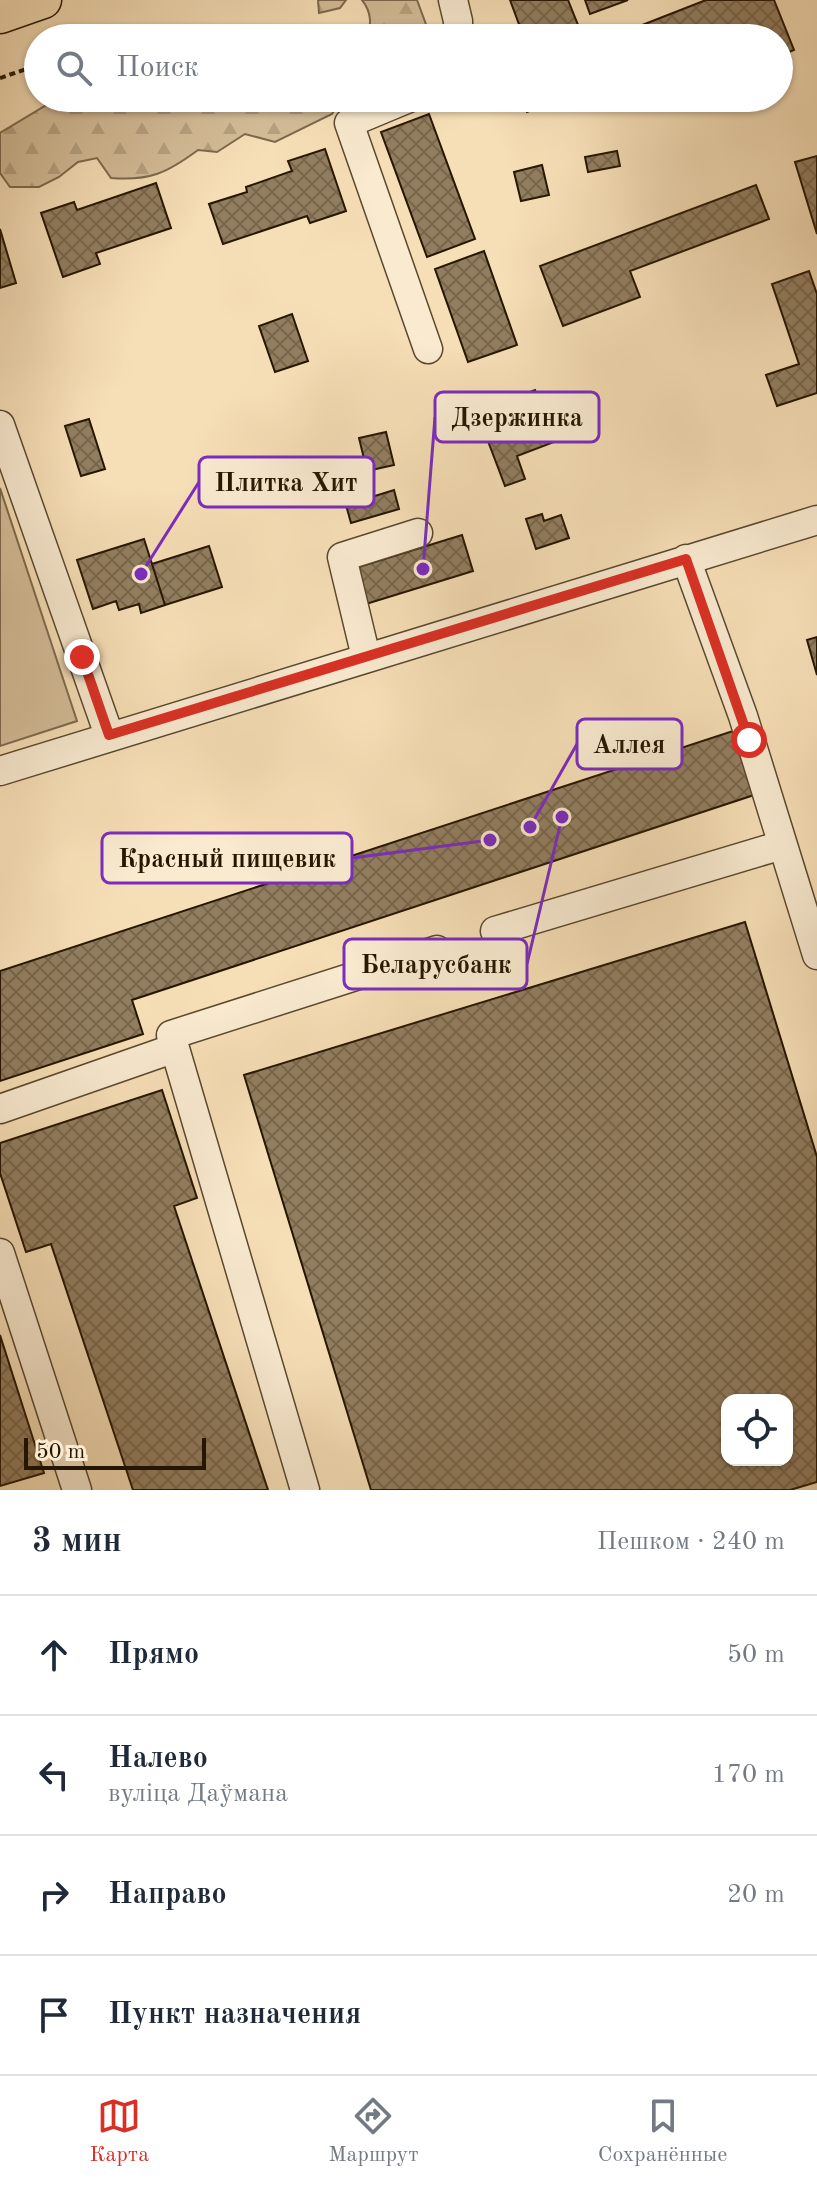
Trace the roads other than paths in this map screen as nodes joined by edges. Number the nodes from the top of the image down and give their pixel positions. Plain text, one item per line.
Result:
1 (43, 0) edge
2 (453, 0) edge
3 (0, 15) edge
4 (458, 24) edge
5 (375, 112) edge
6 (428, 349) dead end
7 (0, 425) edge
8 (817, 520) edge
9 (418, 533) dead end
10 (686, 559) junction
11 (366, 657) junction
12 (109, 735) junction
13 (0, 771) edge
14 (782, 845) junction
15 (495, 931) dead end
16 (437, 950) dead end
17 (817, 955) edge
18 (175, 1048) junction
19 (0, 1109) edge
20 (0, 1253) edge
21 (77, 1490) edge
22 (305, 1490) edge

1 - 3 main road
2 - 4 street
5 - 6 street
7 - 12 street
8 - 10 street
9 - 11 street
10 - 11 street
10 - 14 street
11 - 12 street
12 - 13 street
14 - 15 street
14 - 17 street
16 - 18 street
18 - 19 street
18 - 22 street
20 - 21 street

